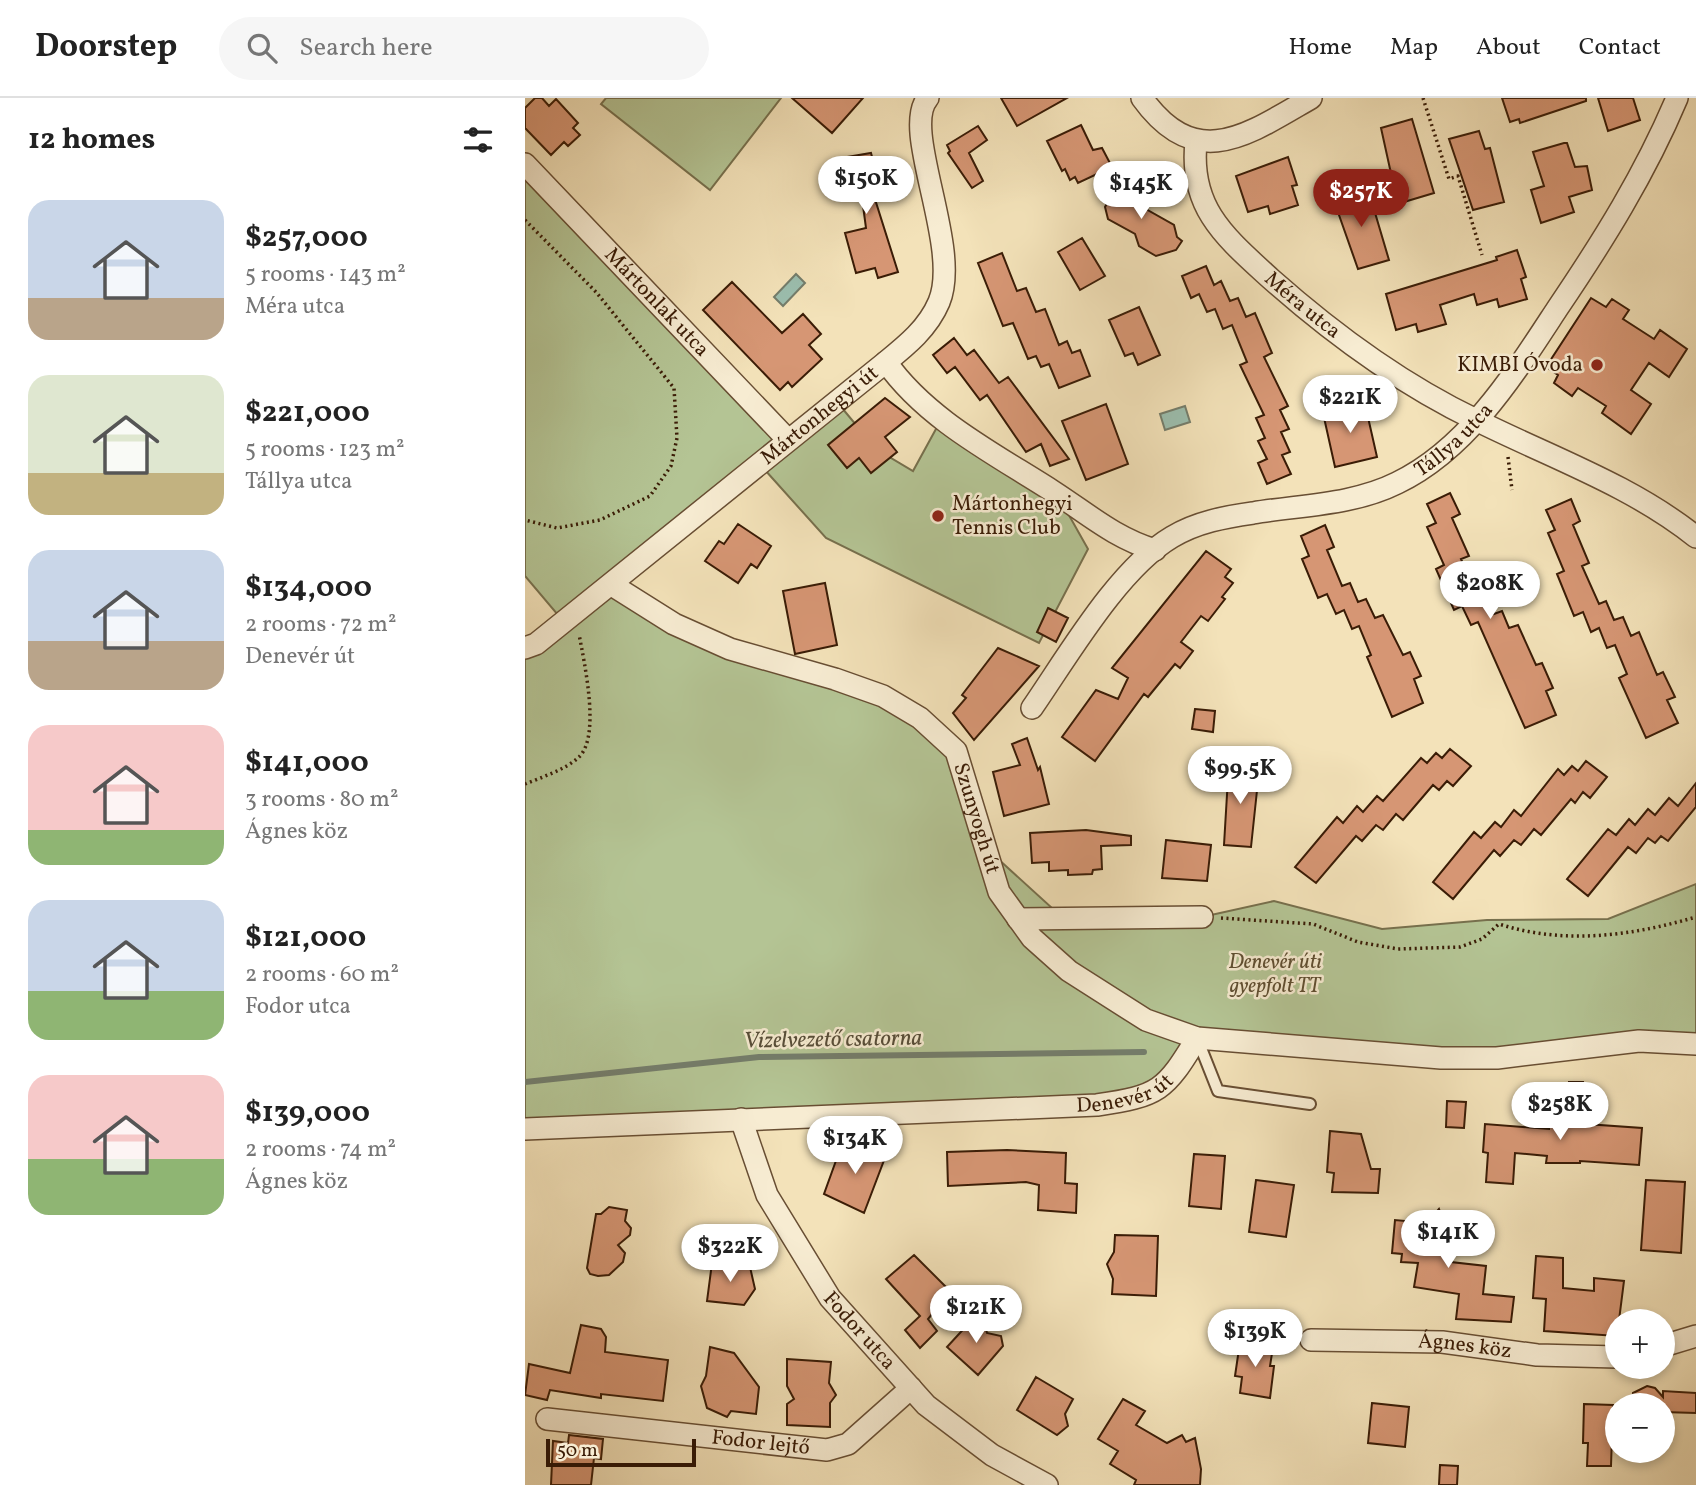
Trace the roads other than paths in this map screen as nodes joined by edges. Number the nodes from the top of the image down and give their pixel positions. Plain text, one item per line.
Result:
1 (1142, 98) edge
2 (1311, 98) edge
3 (1677, 98) edge
4 (923, 99) edge
5 (1195, 142) junction
6 (525, 164) edge
7 (886, 362) junction
8 (1476, 421) junction
9 (788, 440) junction
10 (1696, 537) edge
11 (1154, 550) junction
12 (612, 585) junction
13 (525, 648) edge
14 (1032, 708) dead end
15 (1202, 917) road end
16 (1018, 919) junction
17 (1197, 1038) junction
18 (1696, 1044) edge
19 (1310, 1104) dead end
20 (741, 1119) junction
21 (525, 1129) edge
22 (1696, 1336) edge
23 (1311, 1340) dead end
24 (1675, 1342) edge
25 (1605, 1357) edge
26 (911, 1388) junction
27 (547, 1419) dead end
28 (1047, 1485) edge

1 - 5 street
2 - 5 street
3 - 8 street, Tállya utca
4 - 7 street, Mártonhegyi út
5 - 8 street, Méra utca
6 - 9 street, Mártonlak utca
7 - 9 street, Mártonhegyi út
7 - 11 street
8 - 10 street, Méra utca
8 - 11 street, Tállya utca
9 - 12 street, Mártonhegyi út
11 - 14 street, Tállya utca
12 - 13 street, Mártonhegyi út
12 - 16 street, Szunyogh út
15 - 16 street
16 - 17 street, Szunyogh út
17 - 18 street
17 - 19 lane
17 - 20 street, Denevér út
20 - 21 street, Denevér út
20 - 26 street, Fodor utca
22 - 24 street
23 - 25 street, Ágnes köz
26 - 27 street, Fodor lejtő
26 - 28 street, Fodor utca

